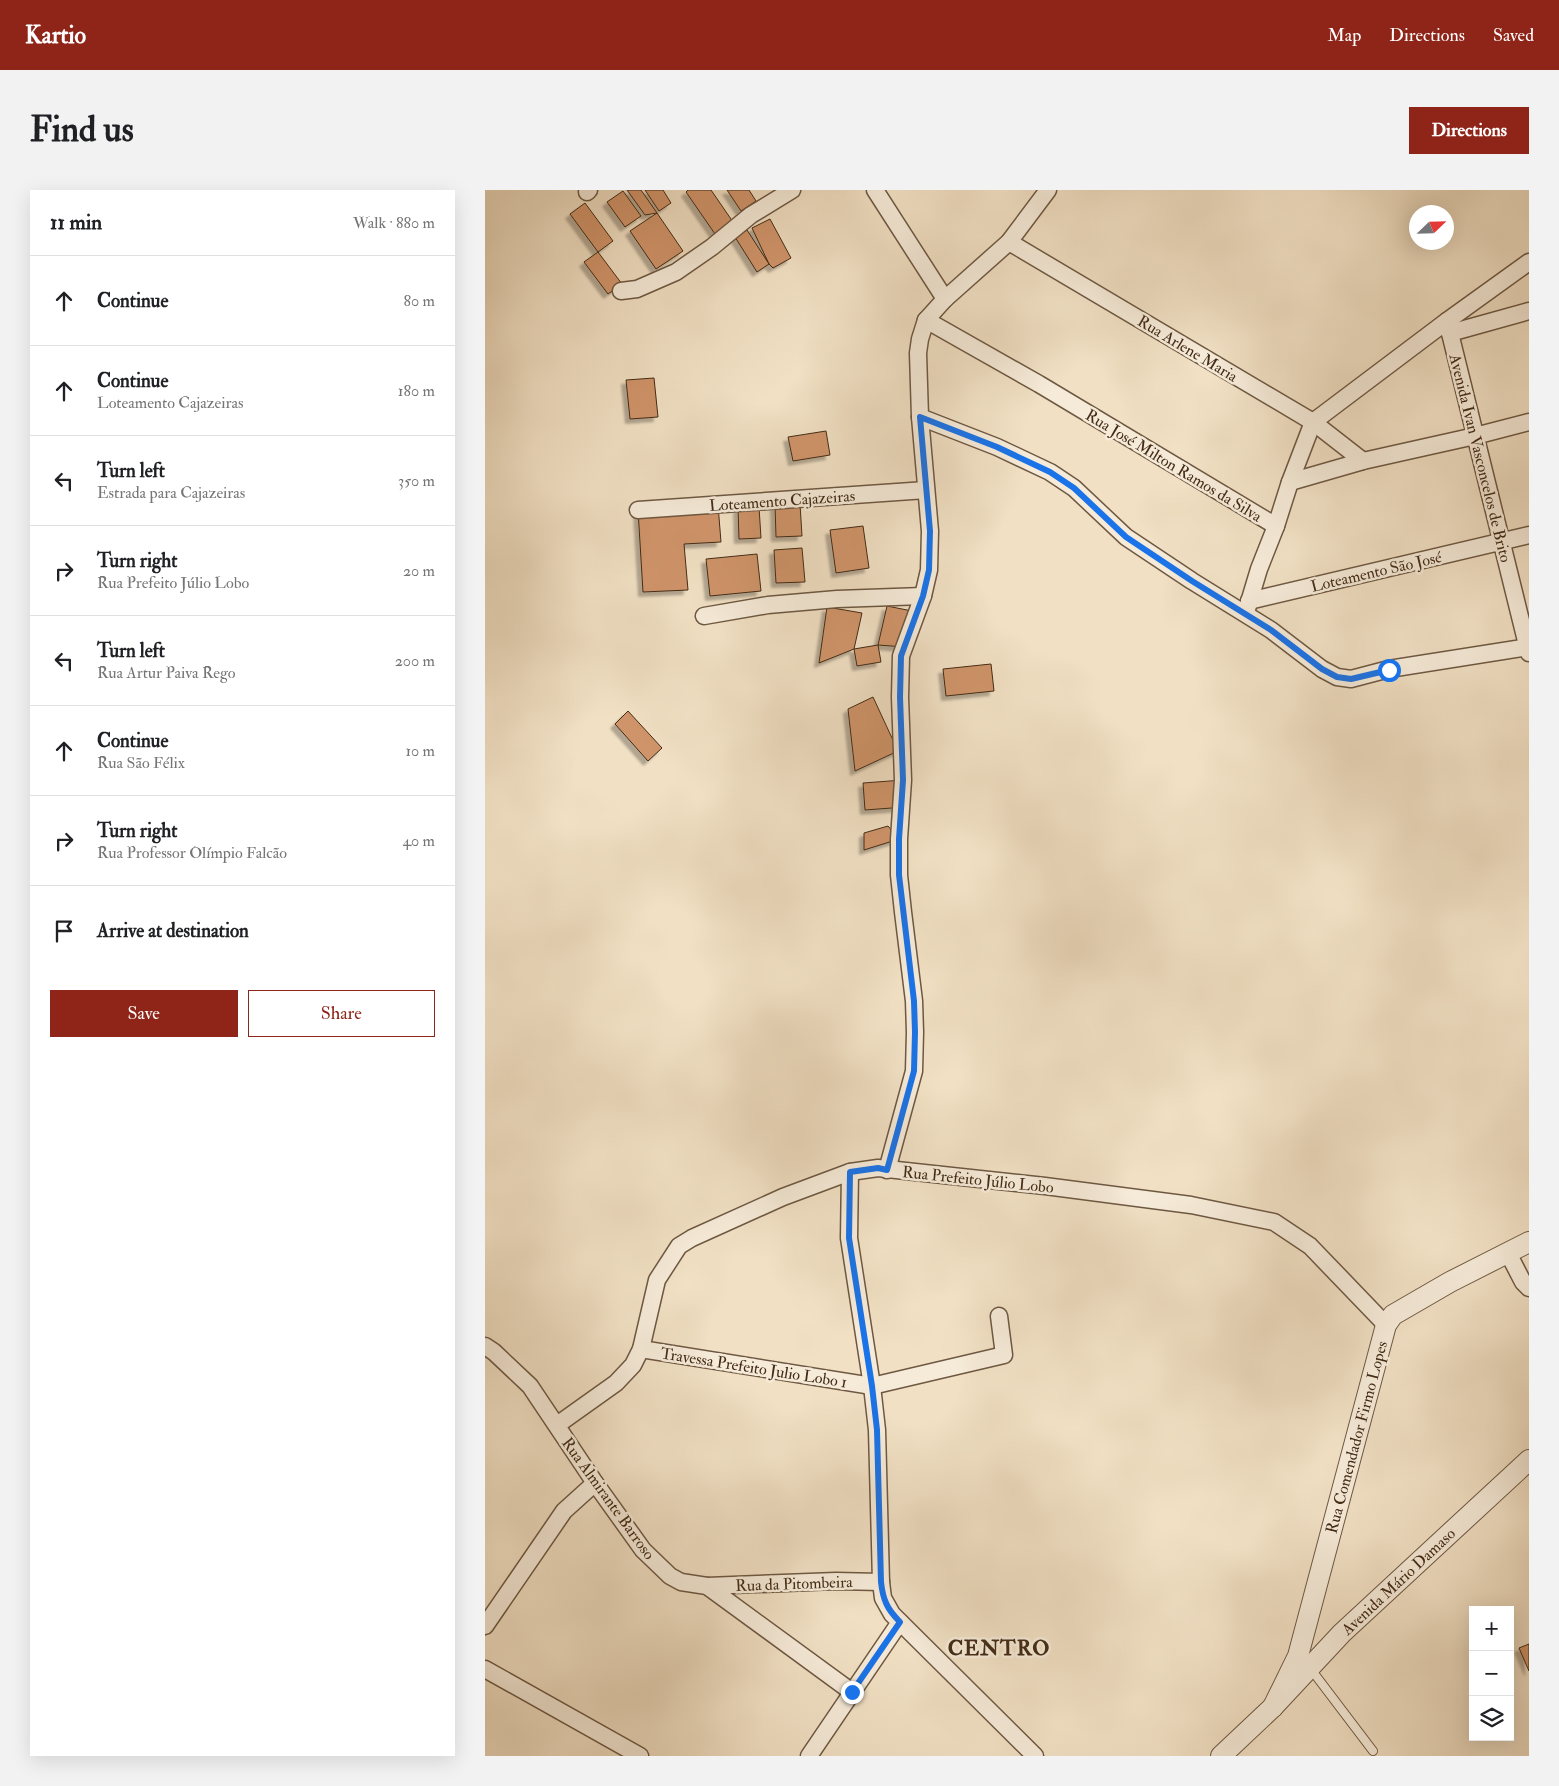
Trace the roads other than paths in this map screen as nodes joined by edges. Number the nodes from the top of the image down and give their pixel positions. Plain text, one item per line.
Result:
1 (792, 190) edge
2 (875, 190) edge
3 (1048, 190) edge
4 (1009, 242) junction
5 (1529, 262) edge
6 (621, 291) dead end
7 (945, 299) junction
8 (1529, 311) edge
9 (926, 320) junction
10 (1448, 327) junction
11 (920, 417) junction
12 (1313, 422) junction
13 (1529, 422) edge
14 (1475, 436) junction
15 (1363, 461) junction
16 (1290, 482) junction
17 (926, 490) junction
18 (638, 510) dead end
19 (1276, 526) junction
20 (1529, 535) edge
21 (1503, 542) junction
22 (923, 596) junction
23 (1248, 607) junction
24 (704, 616) dead end
25 (1529, 649) edge
26 (887, 1170) junction
27 (850, 1172) junction
28 (1529, 1242) edge
29 (1508, 1253) junction
30 (1529, 1288) edge
31 (999, 1316) dead end
32 (1386, 1324) junction
33 (485, 1346) edge
34 (641, 1349) junction
35 (872, 1386) junction
36 (557, 1425) junction
37 (1529, 1460) edge
38 (595, 1483) junction
39 (707, 1586) junction
40 (882, 1590) junction
41 (900, 1622) junction
42 (485, 1626) edge
43 (1304, 1662) junction
44 (485, 1669) edge
45 (852, 1692) junction
46 (1373, 1751) dead end
47 (640, 1756) edge
48 (809, 1756) edge
49 (1035, 1756) edge
50 (1221, 1756) edge

1 - 6 street
2 - 7 street
3 - 4 street
4 - 7 street
4 - 12 street, Rua Arlene Maria
5 - 10 street
7 - 9 street
8 - 10 street
9 - 11 street
9 - 19 street, Rua José Milton Ramos da Silva
10 - 12 street
10 - 14 street, Avenida Ivan Vasconcelos de Brito
11 - 17 street
11 - 23 street
12 - 15 street, Rua Arlene Maria
12 - 16 street, Rua José Milton Ramos da Silva
13 - 14 street
14 - 15 street
14 - 21 street, Avenida Ivan Vasconcelos de Brito
15 - 16 street
16 - 19 street, Rua José Milton Ramos da Silva
17 - 18 street, Loteamento Cajazeiras
17 - 22 street
19 - 23 street
20 - 21 street, Loteamento São José
21 - 23 street, Loteamento São José
21 - 25 street, Avenida Ivan Vasconcelos de Brito
22 - 24 street
22 - 26 street
23 - 25 street
26 - 27 street, Rua Prefeito Júlio Lobo
26 - 32 street, Rua Prefeito Júlio Lobo
27 - 34 street, Rua Prefeito Júlio Lobo
27 - 35 street
28 - 29 street, Rua Comendador Firmo Lopes
29 - 30 street
29 - 32 street, Rua Comendador Firmo Lopes
31 - 35 street, Travessa Prefeito Julio Lobo 1
32 - 43 street, Rua Comendador Firmo Lopes
33 - 36 street, Rua Almirante Barroso
34 - 35 street, Travessa Prefeito Julio Lobo 1
34 - 36 street, Rua Prefeito Júlio Lobo
35 - 40 street
36 - 38 street, Rua Almirante Barroso
37 - 43 street, Avenida Mário Damaso
38 - 39 street, Rua Almirante Barroso
38 - 42 street
39 - 40 street, Rua da Pitombeira
39 - 45 street, Rua Almirante Barroso
40 - 41 street
41 - 45 street
41 - 49 street
43 - 46 lane
43 - 50 street, Avenida Mário Damaso
44 - 47 street
45 - 48 street

